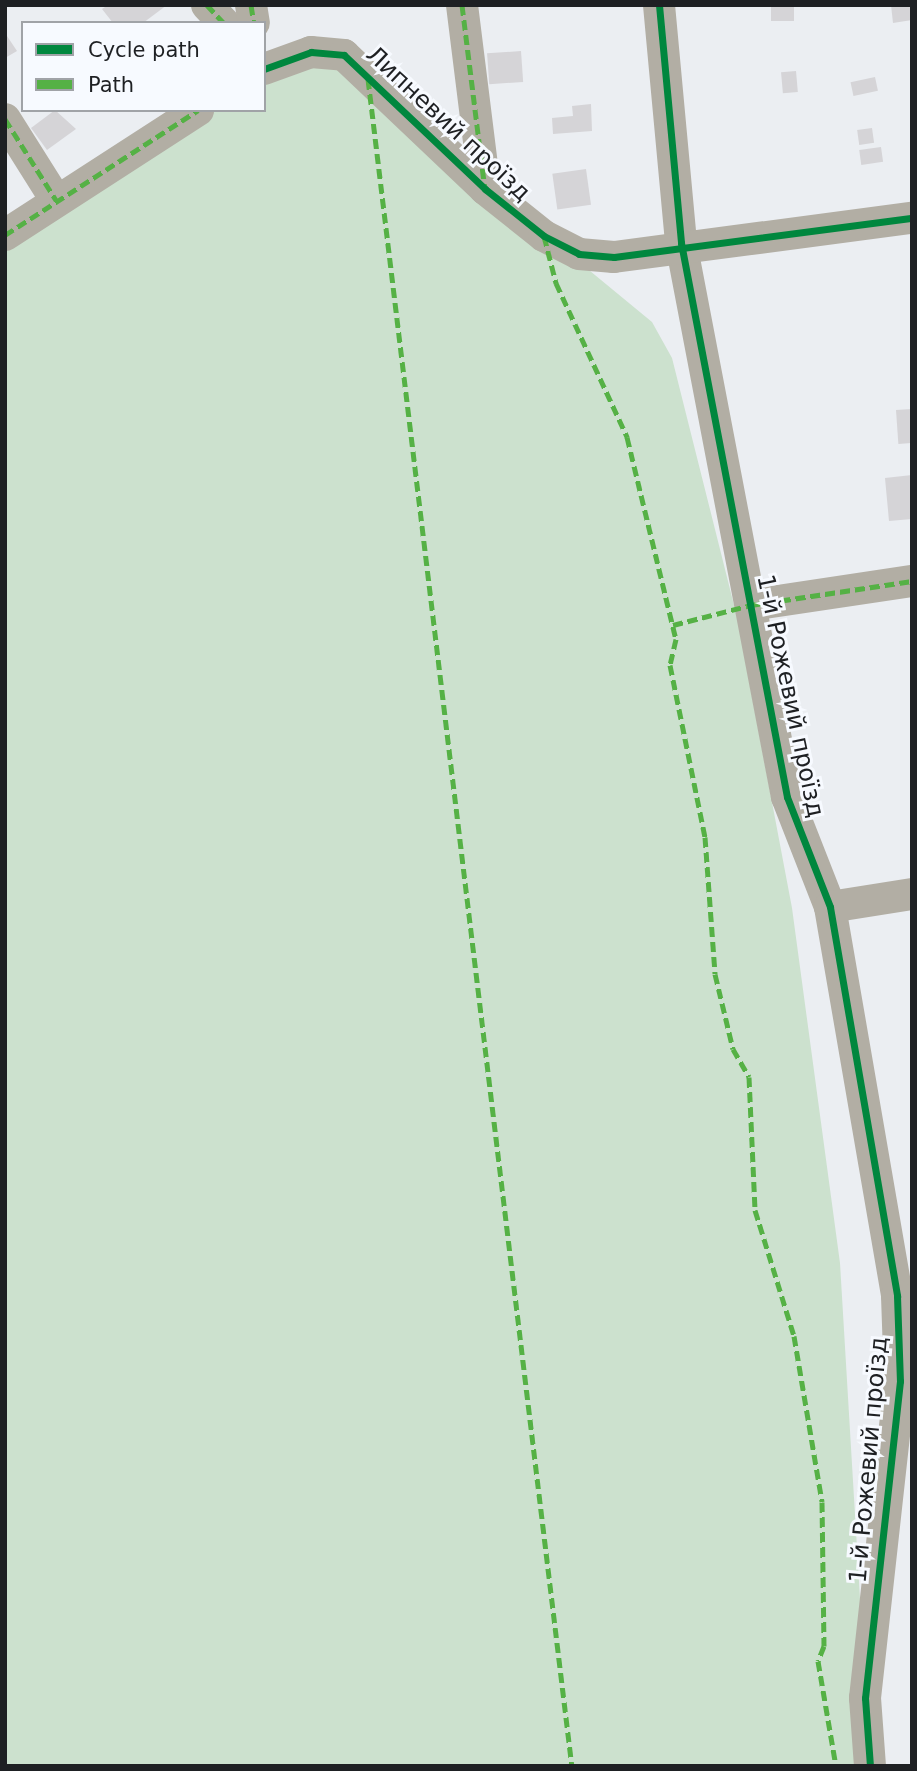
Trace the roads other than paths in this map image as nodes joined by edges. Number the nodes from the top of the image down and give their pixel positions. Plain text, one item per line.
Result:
1 (206, 5) edge
2 (461, 5) edge
3 (659, 5) edge
4 (222, 21) edge
5 (266, 68) edge
6 (195, 112) edge
7 (5, 119) edge
8 (485, 189) junction
9 (56, 200) junction
10 (912, 218) edge
11 (5, 235) edge
12 (681, 243) junction
13 (912, 582) edge
14 (751, 605) junction
15 (912, 894) edge
16 (830, 907) junction
17 (870, 1766) edge

1 - 4 street
2 - 8 street
3 - 12 street, 1-й Рожевий проїзд
5 - 8 street, Липневий проїзд
6 - 9 street
7 - 9 street
8 - 12 street, Липневий проїзд
9 - 11 street
10 - 12 street, Липневий проїзд
12 - 14 street, 1-й Рожевий проїзд
13 - 14 street
14 - 16 street, 1-й Рожевий проїзд
15 - 16 street
16 - 17 street, 1-й Рожевий проїзд

